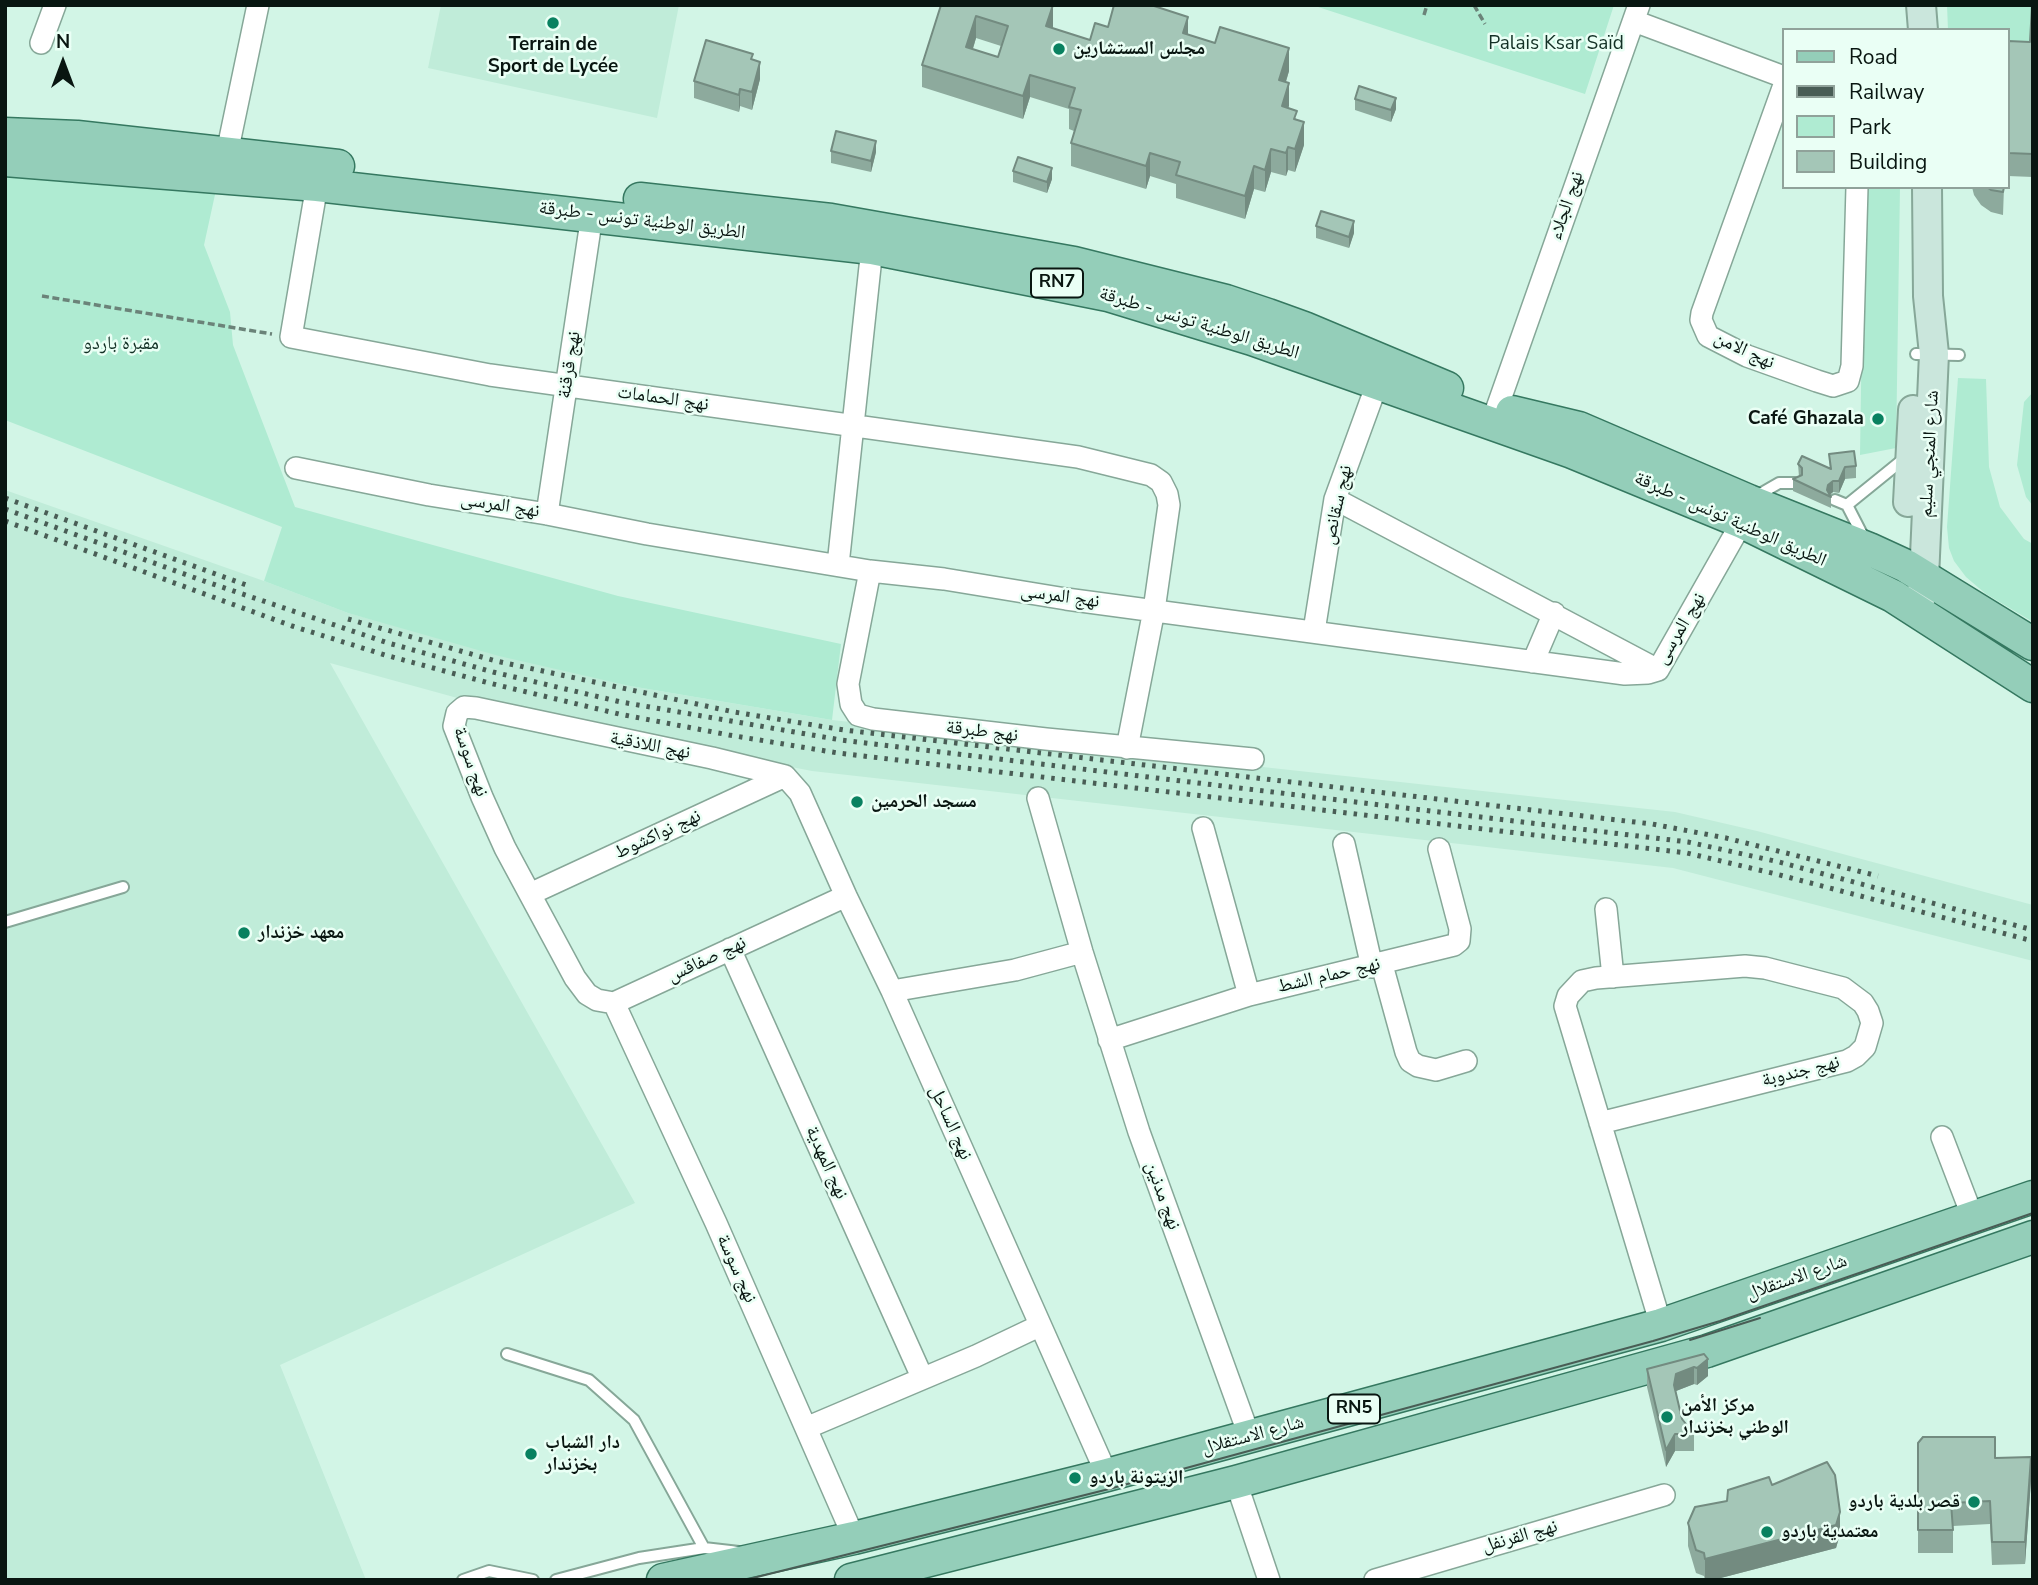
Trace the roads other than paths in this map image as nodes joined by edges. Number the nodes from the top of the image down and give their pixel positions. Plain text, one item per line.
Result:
1 (55, 5) edge
2 (258, 5) edge
3 (1921, 5) edge
4 (1637, 13) edge
5 (1923, 28) edge
6 (41, 43) dead end
7 (1783, 77) edge
8 (1783, 88) edge
9 (5, 134) edge
10 (227, 153) junction
11 (5, 160) edge
12 (317, 185) junction
13 (1857, 189) edge
14 (1927, 189) edge
15 (592, 215) junction
16 (872, 248) junction
17 (1936, 354) junction
18 (1377, 384) junction
19 (567, 385) junction
20 (1497, 408) junction
21 (853, 425) junction
22 (1910, 454) junction
23 (296, 468) dead end
24 (1794, 482) edge
25 (1335, 499) junction
26 (1835, 500) dead end
27 (1847, 506) junction
28 (1746, 511) junction
29 (547, 514) junction
30 (1869, 549) junction
31 (838, 565) junction
32 (870, 571) junction
33 (1915, 572) junction
34 (1904, 603) junction
35 (1154, 610) junction
36 (1554, 613) junction
37 (1314, 631) junction
38 (2033, 644) edge
39 (1533, 662) junction
40 (1658, 670) junction
41 (2033, 686) edge
42 (515, 717) joint
43 (1127, 748) junction
44 (1253, 759) dead end
45 (785, 776) junction
46 (1038, 798) dead end
47 (1203, 828) dead end
48 (1344, 844) dead end
49 (1439, 849) dead end
50 (123, 887) dead end
51 (530, 894) junction
52 (846, 896) junction
53 (1606, 909) dead end
54 (5, 922) edge
55 (730, 949) junction
56 (1082, 952) junction
57 (1377, 966) junction
58 (1613, 977) junction
59 (892, 991) junction
60 (1249, 995) junction
61 (614, 1003) junction
62 (1109, 1040) junction
63 (1466, 1061) dead end
64 (1600, 1123) junction
65 (1942, 1138) dead end
66 (2033, 1197) edge
67 (1973, 1218) junction
68 (2033, 1237) edge
69 (1661, 1325) junction
70 (1039, 1326) junction
71 (507, 1354) dead end
72 (922, 1377) junction
73 (806, 1427) junction
74 (1250, 1438) junction
75 (1107, 1475) junction
76 (1236, 1482) junction
77 (1664, 1495) dead end
78 (854, 1538) junction
79 (704, 1548) junction
80 (773, 1556) junction
81 (905, 1573) edge
82 (463, 1580) edge
83 (533, 1580) edge
84 (556, 1580) edge
85 (663, 1580) edge
86 (852, 1580) edge
87 (1269, 1580) edge
88 (1375, 1580) edge

1 - 6 street
2 - 10 street
3 - 5 main road
4 - 7 street
4 - 20 street, نهج الجلاء
8 - 13 street, نهج الامن
9 - 10 main road, الطريق الوطنية تونس - طبرقة / RN7
10 - 20 main road, الطريق الوطنية تونس - طبرقة / RN7
11 - 12 main road, الطريق الوطنية تونس - طبرقة / RN7
12 - 15 main road, الطريق الوطنية تونس - طبرقة / RN7
12 - 19 street, نهج الحمامات
14 - 17 main road, شارع المنجي سليم
15 - 16 main road, الطريق الوطنية تونس - طبرقة / RN7
15 - 19 street, نهج قرقنة
16 - 18 main road, الطريق الوطنية تونس - طبرقة / RN7
16 - 21 street
17 - 22 main road, شارع المنجي سليم
17 - 33 main road, شارع المنجي سليم
18 - 25 street, نهج سقانص
18 - 28 main road, الطريق الوطنية تونس - طبرقة / RN7
19 - 21 street, نهج الحمامات
19 - 29 street, نهج قرقنة
20 - 28 main road, الطريق الوطنية تونس - طبرقة / RN7
21 - 31 street
21 - 35 street, نهج الحمامات
22 - 27 lane
22 - 33 main road, شارع المنجي سليم
23 - 29 street, نهج المرسى
24 - 28 lane
25 - 36 street
25 - 37 street, نهج سقانص
26 - 27 lane
27 - 30 lane
28 - 30 main road, الطريق الوطنية تونس - طبرقة / RN7
28 - 34 main road, الطريق الوطنية تونس - طبرقة / RN7
28 - 40 street, نهج المرسى
29 - 31 street, نهج المرسى
30 - 33 main road, الطريق الوطنية تونس - طبرقة / RN7
31 - 32 street, نهج المرسى
32 - 35 street, نهج المرسى
32 - 43 street, نهج طبرقة
33 - 34 main road, شارع المنجي سليم
33 - 38 main road, الطريق الوطنية تونس - طبرقة / RN7
34 - 41 main road, الطريق الوطنية تونس - طبرقة / RN7
35 - 37 street, نهج المرسى
35 - 43 street
36 - 39 street
36 - 40 street
37 - 39 street, نهج المرسى
39 - 40 street, نهج المرسى
42 - 45 street, نهج اللاذقية
42 - 51 street, نهج سوسة
43 - 44 street, نهج طبرقة
45 - 51 street, نهج نواكشوط
45 - 52 street, نهج الساحل
46 - 56 street, نهج مدنين
47 - 60 street
48 - 57 street
49 - 57 street, نهج حمام الشط
50 - 54 lane
51 - 61 street, نهج سوسة
52 - 55 street, نهج صفاقس
52 - 59 street, نهج الساحل
53 - 58 street
55 - 61 street, نهج صفاقس
55 - 72 street, نهج المهدية
56 - 59 street
56 - 62 street, نهج مدنين
57 - 60 street, نهج حمام الشط
57 - 63 street
58 - 64 street, نهج جندوبة
58 - 64 street, نهج جندوبة
59 - 70 street, نهج الساحل
60 - 62 street, نهج حمام الشط
61 - 73 street, نهج سوسة
62 - 74 street, نهج مدنين
64 - 69 street, نهج جندوبة
65 - 67 street
66 - 67 main road, شارع الاستقلال / RN5
67 - 69 main road, شارع الاستقلال / RN5
68 - 76 main road, شارع الاستقلال / RN5
69 - 74 main road, شارع الاستقلال / RN5
70 - 72 street
70 - 75 street, نهج الساحل
71 - 79 lane
72 - 73 street
73 - 78 street, نهج سوسة
74 - 75 main road, شارع الاستقلال / RN5
75 - 78 main road, شارع الاستقلال / RN5
76 - 81 main road, شارع الاستقلال / RN5
76 - 87 street
77 - 88 street, نهج القرنفل
78 - 80 main road, شارع الاستقلال / RN5
79 - 80 lane
79 - 84 lane
80 - 85 main road, شارع الاستقلال / RN5
81 - 86 main road, شارع الاستقلال / RN5
82 - 83 lane

